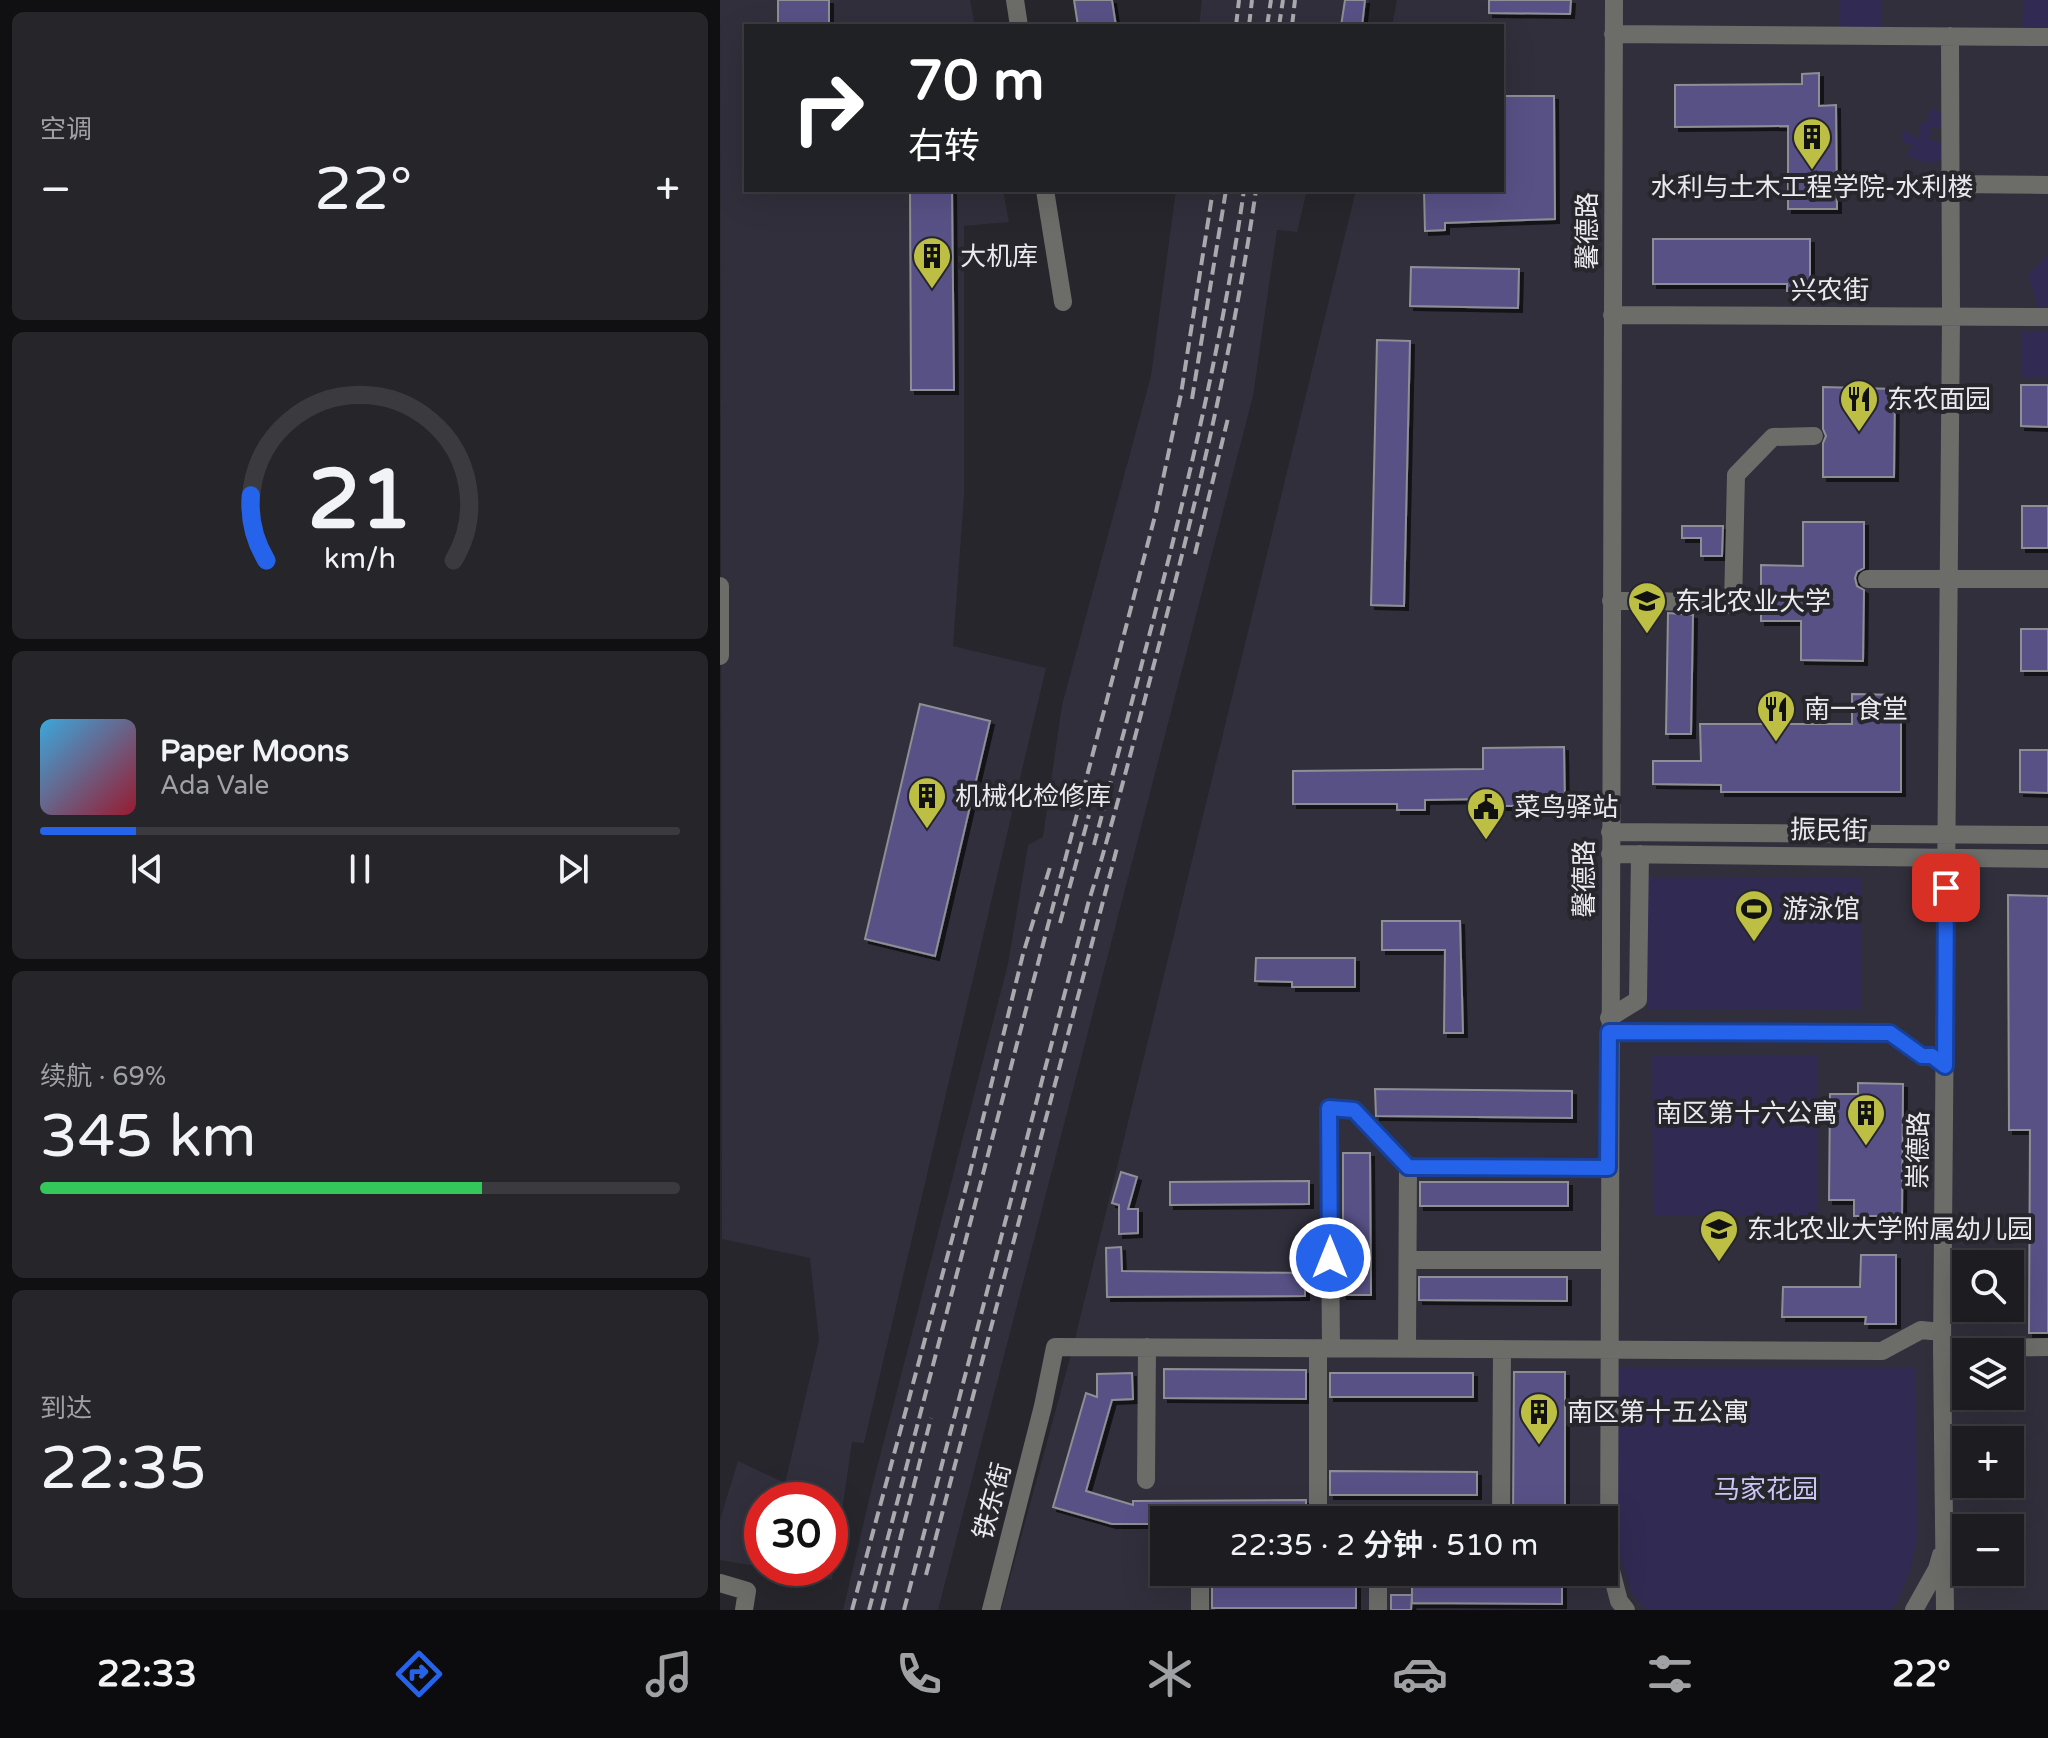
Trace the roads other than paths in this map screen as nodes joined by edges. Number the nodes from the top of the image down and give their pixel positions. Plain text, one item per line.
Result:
1 (1015, 0) edge
2 (1614, 0) edge
3 (1019, 24) edge
4 (1613, 34) junction
5 (1950, 36) junction
6 (2048, 37) edge
7 (1950, 184) junction
8 (2048, 185) edge
9 (1045, 192) edge
10 (1063, 302) dead end
11 (1612, 315) junction
12 (1951, 317) junction
13 (2048, 317) edge
14 (1814, 436) dead end
15 (1948, 578) junction
16 (1867, 579) dead end
17 (2048, 579) edge
18 (720, 586) edge
19 (1611, 601) junction
20 (720, 656) edge
21 (1610, 832) junction
22 (1737, 833) junction
23 (1843, 834) junction
24 (1947, 834) junction
25 (2048, 835) edge
26 (1610, 854) junction
27 (1640, 854) junction
28 (1737, 855) junction
29 (1843, 856) junction
30 (1946, 858) junction
31 (2048, 859) edge
32 (1609, 1025) junction
33 (1945, 1066) junction
34 (1408, 1167) junction
35 (1608, 1168) junction
36 (1408, 1260) junction
37 (1608, 1260) junction
38 (1942, 1340) junction
39 (1147, 1347) junction
40 (2048, 1347) edge
41 (1324, 1348) junction
42 (1407, 1348) junction
43 (1502, 1349) junction
44 (1608, 1350) junction
45 (1146, 1480) dead end
46 (1318, 1506) edge
47 (1501, 1506) edge
48 (1607, 1506) edge
49 (1946, 1541) junction
50 (720, 1583) edge
51 (1200, 1586) edge
52 (1378, 1586) edge
53 (1608, 1586) edge
54 (1614, 1586) edge
55 (744, 1610) edge
56 (991, 1610) edge
57 (1200, 1610) edge
58 (1378, 1610) edge
59 (1610, 1610) edge
60 (1626, 1610) edge
61 (1914, 1610) edge
62 (1945, 1610) edge

1 - 3 street
2 - 4 street, 馨德路
4 - 5 street
4 - 11 street, 馨德路
5 - 6 street
5 - 7 street, 崇德路
7 - 8 street
7 - 12 street, 崇德路
9 - 10 street
11 - 12 street, 兴农街
11 - 19 street, 馨德路
12 - 13 street, 兴农街
12 - 15 street, 崇德路
14 - 19 street
15 - 16 street
15 - 17 street
15 - 24 street, 崇德路
18 - 20 street
19 - 21 street, 馨德路
21 - 22 street, 振民街
21 - 26 street, 馨德路
22 - 23 street, 振民街
22 - 28 street
23 - 24 street, 振民街
23 - 29 street
24 - 25 street, 振民街
24 - 30 street, 崇德路
26 - 27 street, 振民街
26 - 32 street, 馨德路
27 - 28 street, 振民街
27 - 32 street
28 - 29 street, 振民街
29 - 30 street, 振民街
30 - 31 street, 振民街
30 - 33 street, 崇德路
32 - 33 street
32 - 35 street, 馨德路
33 - 38 street, 崇德路
34 - 35 street
34 - 36 street
34 - 41 street
35 - 37 street, 馨德路
36 - 37 street
36 - 42 street
37 - 44 street, 馨德路
38 - 40 street
38 - 44 street
38 - 49 street, 崇德路
39 - 41 street
39 - 45 street
39 - 56 street, 铁东街
41 - 42 street
41 - 46 street
42 - 43 street
43 - 44 street
43 - 47 street
44 - 48 street, 馨德路
49 - 61 street
49 - 62 street, 崇德路
50 - 55 street
51 - 57 street
52 - 58 street
53 - 59 street
54 - 60 street, 馨德路

